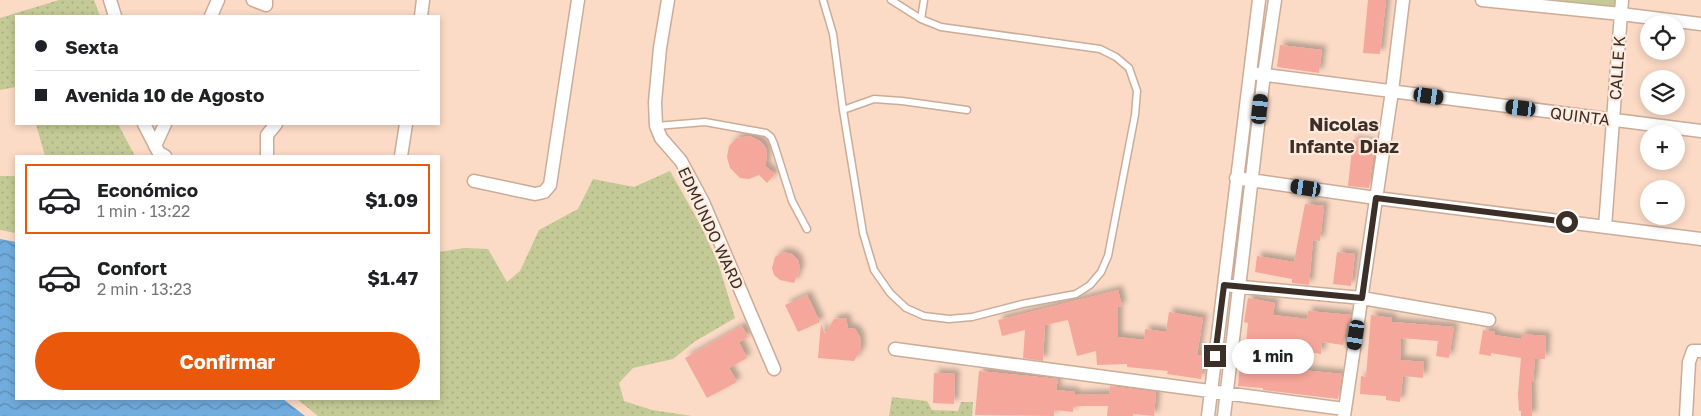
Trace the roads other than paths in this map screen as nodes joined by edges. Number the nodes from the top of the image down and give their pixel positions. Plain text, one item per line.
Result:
1 (110, 0) edge
2 (218, 0) edge
3 (253, 0) edge
4 (266, 0) edge
5 (424, 0) edge
6 (578, 0) edge
7 (668, 0) edge
8 (824, 0) edge
9 (891, 0) edge
10 (924, 0) edge
11 (1260, 0) edge
12 (1275, 0) edge
13 (1403, 0) edge
14 (1482, 0) edge
15 (1622, 0) edge
16 (1621, 14) junction
17 (115, 15) edge
18 (211, 15) edge
19 (421, 15) edge
20 (921, 19) junction
21 (1701, 24) edge
22 (1258, 74) junction
23 (1392, 91) junction
24 (843, 110) junction
25 (967, 110) dead end
26 (1613, 120) junction
27 (144, 125) edge
28 (165, 125) edge
29 (275, 125) edge
30 (406, 125) edge
31 (656, 126) junction
32 (1701, 131) edge
33 (155, 146) junction
34 (163, 155) edge
35 (266, 155) edge
36 (401, 155) edge
37 (1236, 178) junction
38 (1253, 180) junction
39 (474, 182) dead end
40 (1376, 198) junction
41 (1605, 227) junction
42 (807, 229) dead end
43 (1701, 239) edge
44 (1224, 285) junction
45 (1240, 286) junction
46 (1362, 298) junction
47 (1489, 320) dead end
48 (895, 349) dead end
49 (1697, 351) edge
50 (774, 369) dead end
51 (1210, 391) junction
52 (1226, 393) junction
53 (1344, 413) edge
54 (1208, 416) edge
55 (1224, 416) edge
56 (1686, 416) edge

1 - 17 street
2 - 18 street
3 - 4 street
5 - 19 street
6 - 39 street
7 - 31 street, EDMUNDO WARD
8 - 24 lane
9 - 20 lane
10 - 20 lane
11 - 22 street
12 - 22 street
13 - 23 street
14 - 16 street
15 - 16 street, CALLE K
16 - 21 street
16 - 26 street, CALLE K
20 - 24 lane
22 - 23 street, QUINTA
22 - 37 street
22 - 38 street
23 - 26 street, QUINTA
23 - 40 street
24 - 25 lane
26 - 32 street, QUINTA
26 - 41 street, CALLE K
27 - 33 street
28 - 33 street
29 - 35 street
30 - 36 street
31 - 42 lane
31 - 50 street, EDMUNDO WARD
33 - 34 street
37 - 38 street
37 - 44 street
38 - 40 street
38 - 45 street
40 - 41 street
40 - 46 street
41 - 43 street
44 - 45 street
44 - 51 street
45 - 46 street
45 - 52 street
46 - 47 street
46 - 53 street
48 - 51 street
49 - 56 street
51 - 52 street
51 - 54 street
52 - 53 street
52 - 55 street

